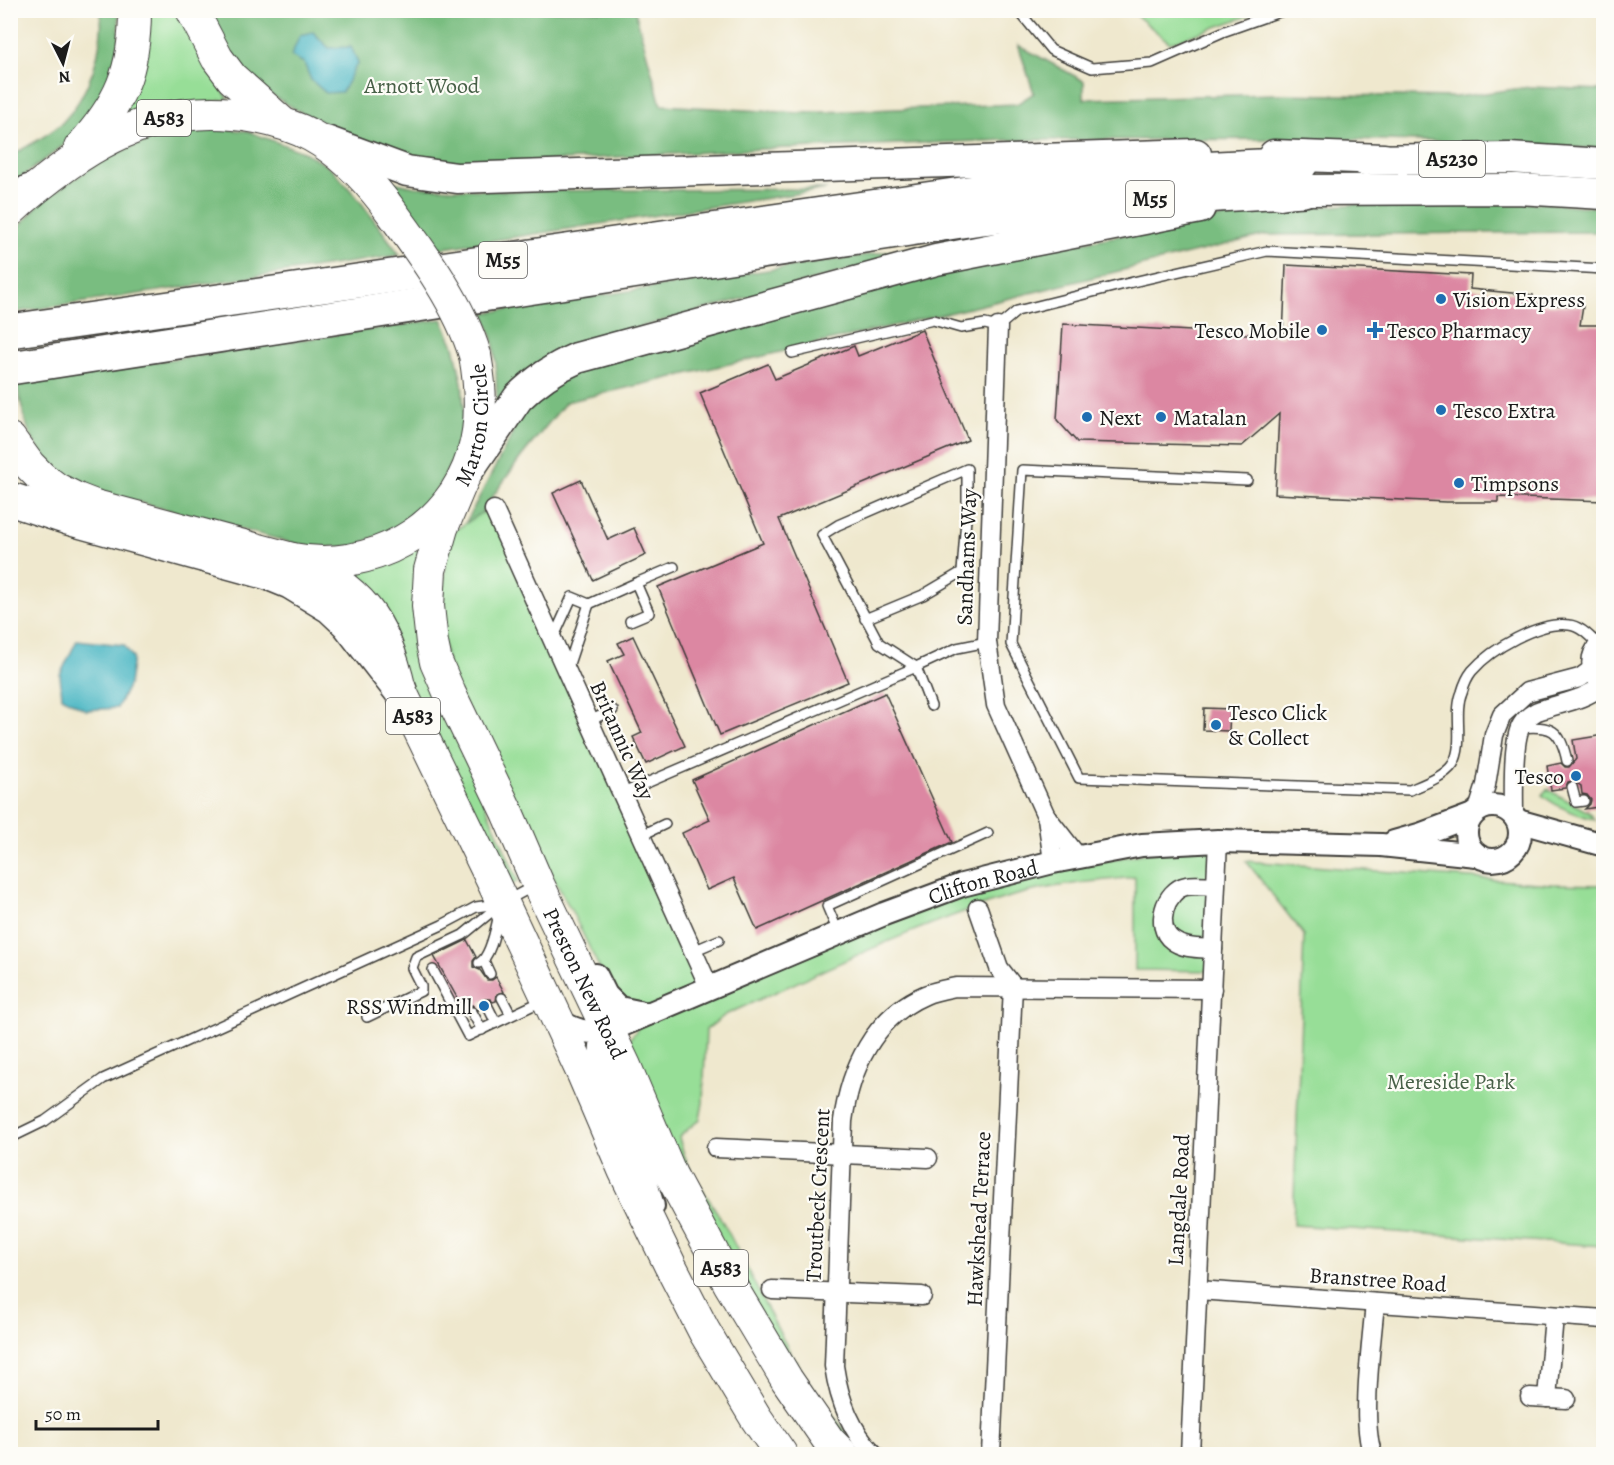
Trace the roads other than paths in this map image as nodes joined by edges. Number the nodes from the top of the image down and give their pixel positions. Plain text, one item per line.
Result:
1 (135, 10) edge
2 (192, 10) edge
3 (1018, 10) edge
4 (1285, 10) edge
5 (281, 122) junction
6 (312, 136) junction
7 (1384, 159) junction
8 (1604, 164) edge
9 (58, 171) junction
10 (1303, 177) junction
11 (1604, 194) edge
12 (17, 202) edge
13 (1604, 269) edge
14 (998, 327) junction
15 (10, 331) edge
16 (792, 354) dead end
17 (10, 368) edge
18 (10, 439) edge
19 (464, 479) junction
20 (1247, 480) dead end
21 (10, 499) edge
22 (95, 506) junction
23 (494, 510) dead end
24 (292, 559) junction
25 (674, 567) dead end
26 (636, 583) junction
27 (589, 604) junction
28 (865, 619) junction
29 (630, 621) dead end
30 (552, 640) junction
31 (987, 642) junction
32 (1601, 643) edge
33 (916, 667) junction
34 (1591, 670) junction
35 (566, 671) junction
36 (1604, 685) edge
37 (400, 690) junction
38 (931, 706) dead end
39 (614, 710) dead end
40 (589, 721) junction
41 (1520, 728) junction
42 (1570, 759) dead end
43 (1572, 787) dead end
44 (621, 794) junction
45 (1584, 801) dead end
46 (1474, 813) junction
47 (1046, 816) junction
48 (1516, 818) junction
49 (665, 824) dead end
50 (988, 833) dead end
51 (640, 836) junction
52 (1218, 841) junction
53 (1381, 845) junction
54 (1517, 845) junction
55 (1604, 846) edge
56 (1476, 855) junction
57 (1078, 857) junction
58 (1053, 862) junction
59 (538, 884) junction
60 (1215, 886) junction
61 (502, 903) junction
62 (978, 908) dead end
63 (838, 934) junction
64 (719, 940) dead end
65 (1213, 949) junction
66 (693, 951) junction
67 (433, 970) dead end
68 (490, 974) dead end
69 (1013, 986) junction
70 (1212, 989) junction
71 (707, 990) junction
72 (502, 998) dead end
73 (487, 1005) dead end
74 (552, 1009) junction
75 (472, 1012) dead end
76 (648, 1014) junction
77 (511, 1015) junction
78 (367, 1017) dead end
79 (496, 1023) junction
80 (482, 1030) junction
81 (608, 1031) junction
82 (625, 1066) junction
83 (10, 1138) edge
84 (716, 1148) dead end
85 (841, 1153) junction
86 (928, 1158) dead end
87 (670, 1265) junction
88 (772, 1290) dead end
89 (1198, 1290) junction
90 (836, 1292) junction
91 (922, 1296) dead end
92 (1375, 1303) junction
93 (1554, 1316) junction
94 (1604, 1319) edge
95 (1548, 1398) dead end
96 (781, 1455) edge
97 (842, 1455) edge
98 (874, 1455) edge
99 (991, 1455) edge
100 (1190, 1455) edge
101 (1373, 1455) edge

1 - 9 highway, A583
2 - 5 highway, A583
3 - 4 lane
5 - 6 highway, Marton Circle / A583
5 - 9 highway, Marton Circle / A583
6 - 7 main road
6 - 19 highway, Marton Circle / A583, bridge
7 - 8 main road, A5230
7 - 10 main road, A5230
9 - 12 highway, Marton Circle / A583
10 - 11 main road, A5230
10 - 15 highway, M55
10 - 17 highway, M55
10 - 19 main road
13 - 14 lane
14 - 16 lane
14 - 31 street, Sandhams Way
18 - 22 highway, Marton Circle / A583
19 - 24 highway, Marton Circle / A583
19 - 59 highway, Preston New Road / A583
20 - 32 lane
21 - 22 highway
21 - 37 highway
22 - 24 highway, Marton Circle / A583
23 - 30 street, Britannic Way
24 - 37 highway, Preston New Road / A583
25 - 26 lane
26 - 27 lane
26 - 29 lane
27 - 30 lane
27 - 35 lane
28 - 28 lane
28 - 33 lane
30 - 35 street, Britannic Way
31 - 33 lane
31 - 47 street, Sandhams Way
32 - 34 street
33 - 38 lane
33 - 44 lane
34 - 36 street
34 - 46 street
35 - 40 street, Britannic Way
36 - 41 street
37 - 61 highway, Preston New Road / A583
39 - 40 lane
40 - 44 street, Britannic Way
41 - 42 lane
41 - 48 street
43 - 45 lane
44 - 51 street, Britannic Way
46 - 48 street, Clifton Road
46 - 53 street, Clifton Road
46 - 56 street
47 - 57 street, Sandhams Way
47 - 58 street, Sandhams Way
48 - 54 street
48 - 55 street, Clifton Road
49 - 51 lane
50 - 63 lane
51 - 66 street, Britannic Way
52 - 53 street, Clifton Road
52 - 57 street, Clifton Road
52 - 60 street, Langdale Road
53 - 56 street, Clifton Road
54 - 55 street, Clifton Road
54 - 56 street, Clifton Road
57 - 58 street, Clifton Road
58 - 63 street, Clifton Road
59 - 61 lane
59 - 76 street
59 - 81 highway, Preston New Road / A583
60 - 65 street, Langdale Road
60 - 65 street
61 - 68 lane
61 - 74 highway, Preston New Road / A583
61 - 78 lane
61 - 83 lane
62 - 69 street
63 - 71 street, Clifton Road
64 - 66 lane
65 - 70 street, Langdale Road
66 - 71 street, Britannic Way
67 - 80 lane
69 - 70 street, Troutbeck Crescent
69 - 85 street, Troutbeck Crescent
69 - 99 street, Hawkshead Terrace
70 - 89 street, Langdale Road
71 - 76 street, Clifton Road
71 - 82 street
72 - 77 lane
73 - 79 lane
74 - 77 lane
74 - 81 street
74 - 87 highway, Preston New Road / A583
75 - 80 lane
76 - 81 street, Clifton Road
77 - 79 lane
79 - 80 lane
81 - 82 highway, Preston New Road / A583
81 - 87 street, A583
82 - 97 highway, Preston New Road / A583
84 - 85 street
85 - 86 street
85 - 90 street, Troutbeck Crescent
87 - 96 highway, Preston New Road / A583
88 - 90 street
89 - 92 street, Branstree Road
89 - 100 street, Langdale Road
90 - 91 street
90 - 98 street, Troutbeck Crescent
92 - 93 street, Branstree Road
92 - 101 street
93 - 94 street, Branstree Road
93 - 95 street

